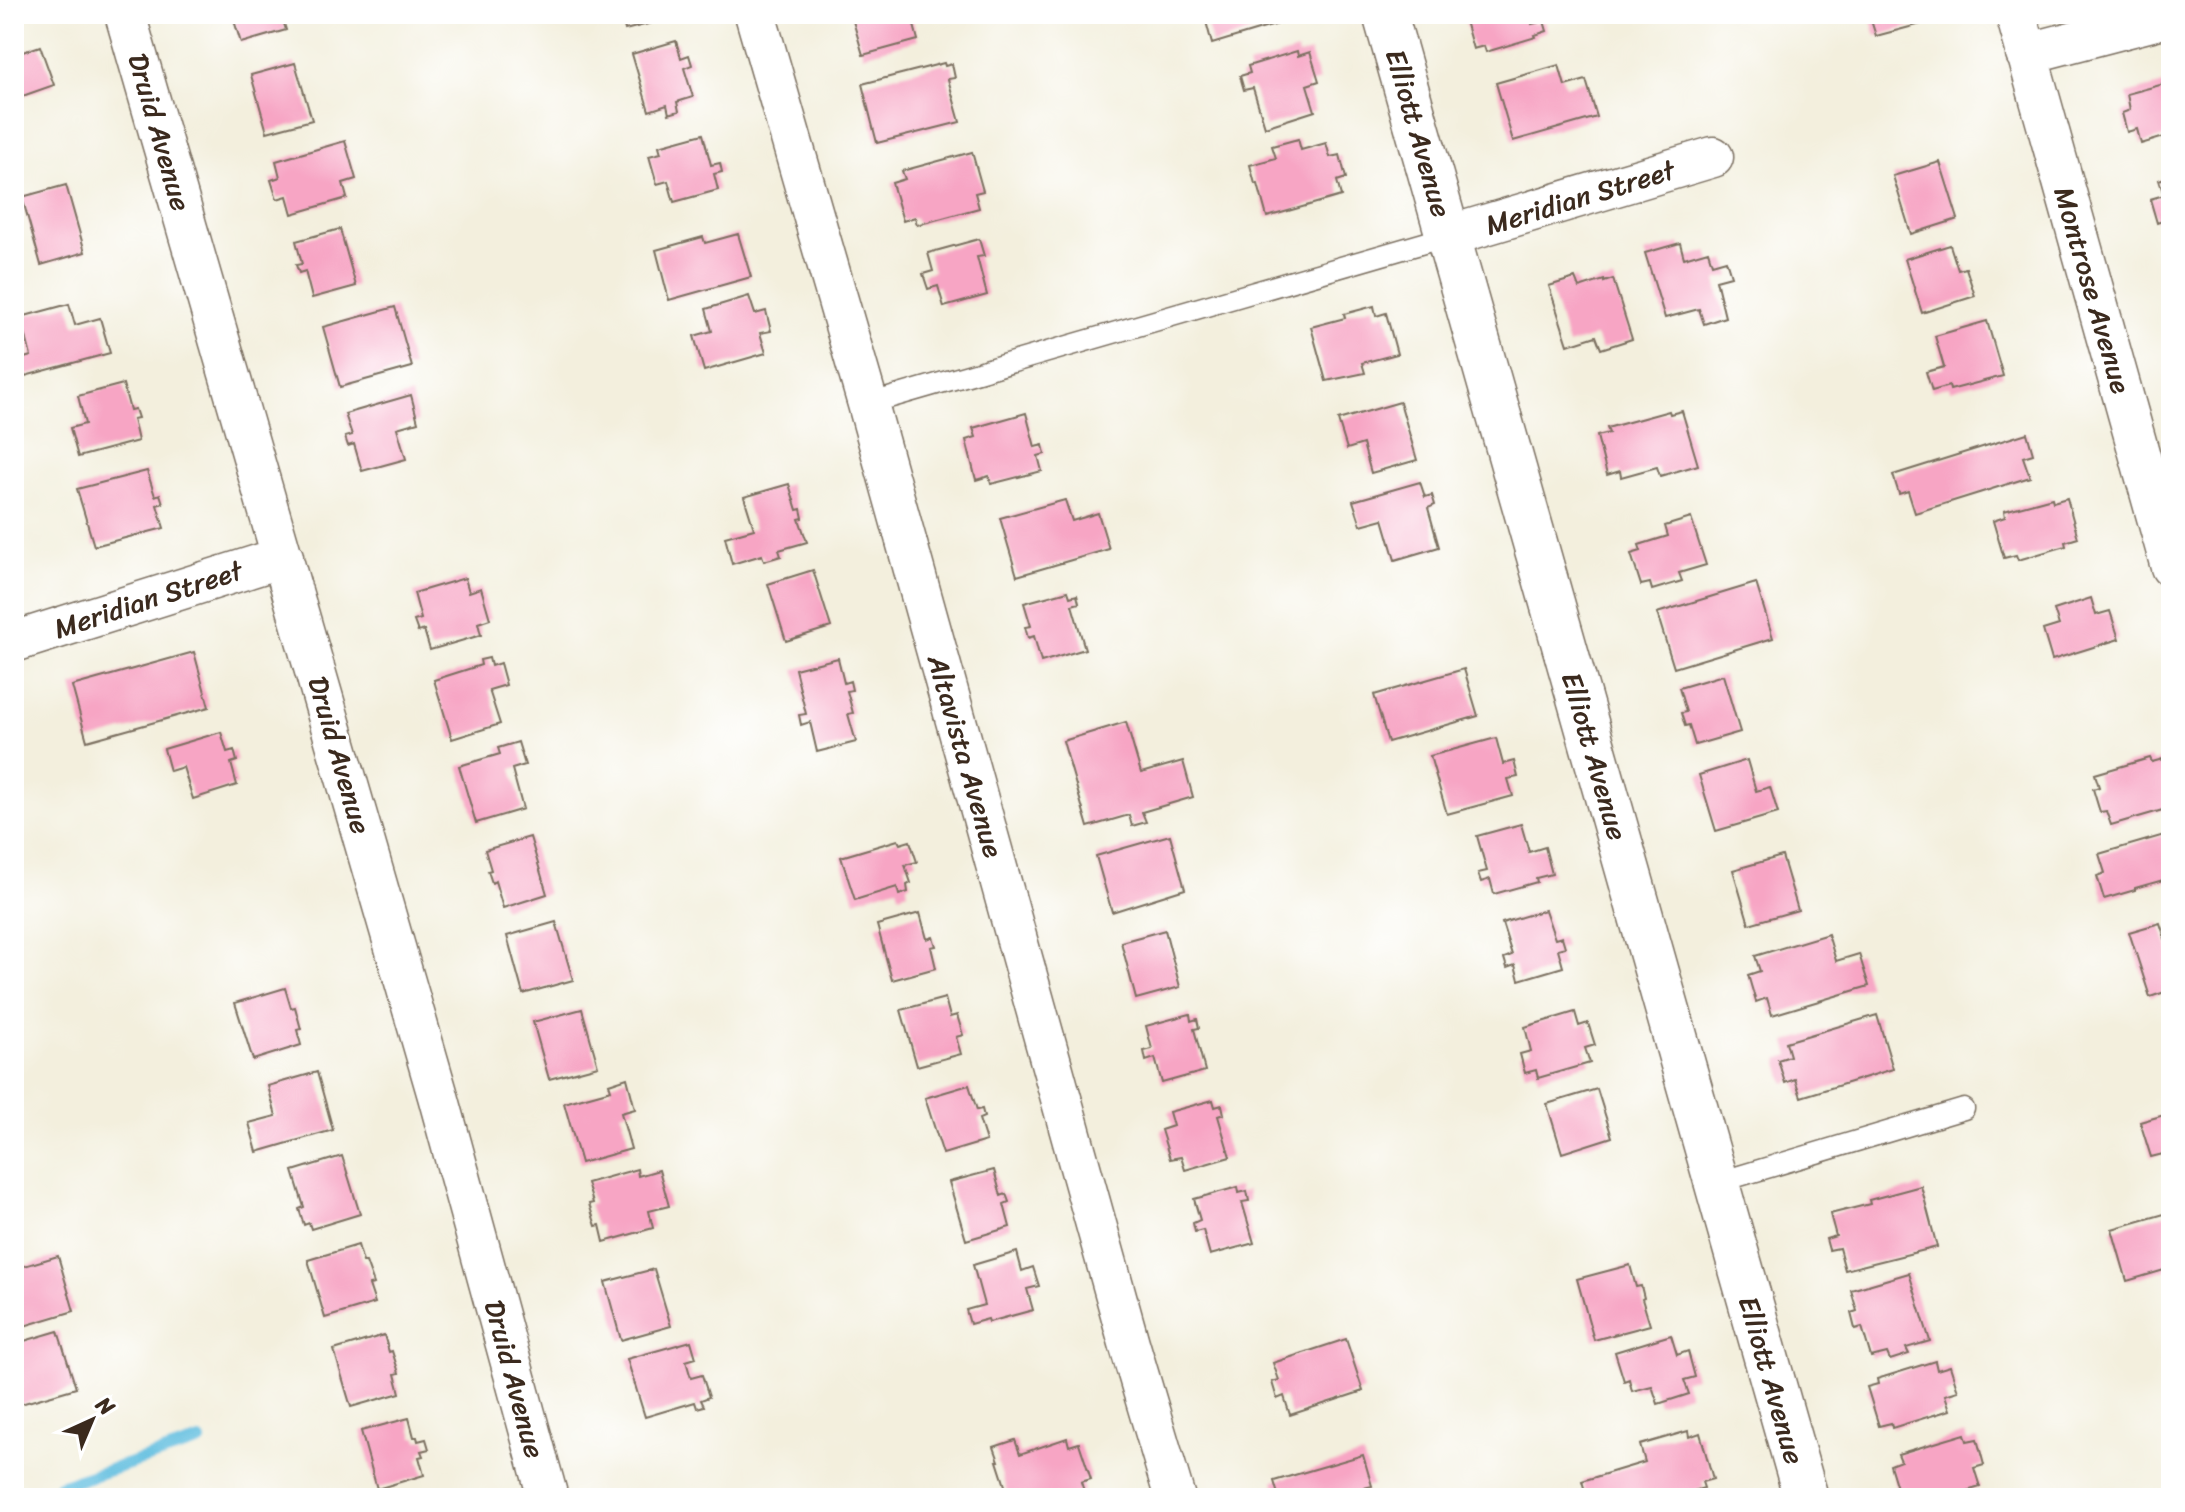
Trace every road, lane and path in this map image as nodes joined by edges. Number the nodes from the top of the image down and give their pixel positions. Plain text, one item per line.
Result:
1 (125, 14) edge
2 (755, 14) edge
3 (1385, 14) edge
4 (2016, 14) edge
5 (2171, 16) edge
6 (2026, 54) junction
7 (1713, 157) dead end
8 (1448, 236) junction
9 (868, 404) junction
10 (283, 557) junction
11 (2171, 567) edge
12 (14, 642) edge
13 (1964, 1109) dead end
14 (1716, 1183) junction
15 (548, 1498) edge
16 (1175, 1498) edge
17 (1806, 1498) edge

1 - 10 street, Druid Avenue
2 - 9 street, Altavista Avenue
3 - 8 street, Elliott Avenue
4 - 6 street, Montrose Avenue
5 - 6 street
6 - 11 street, Montrose Avenue
7 - 8 street, Meridian Street
8 - 9 lane
8 - 14 street, Elliott Avenue
9 - 16 street, Altavista Avenue
10 - 12 street, Meridian Street
10 - 15 street, Druid Avenue
13 - 14 lane
14 - 17 street, Elliott Avenue

